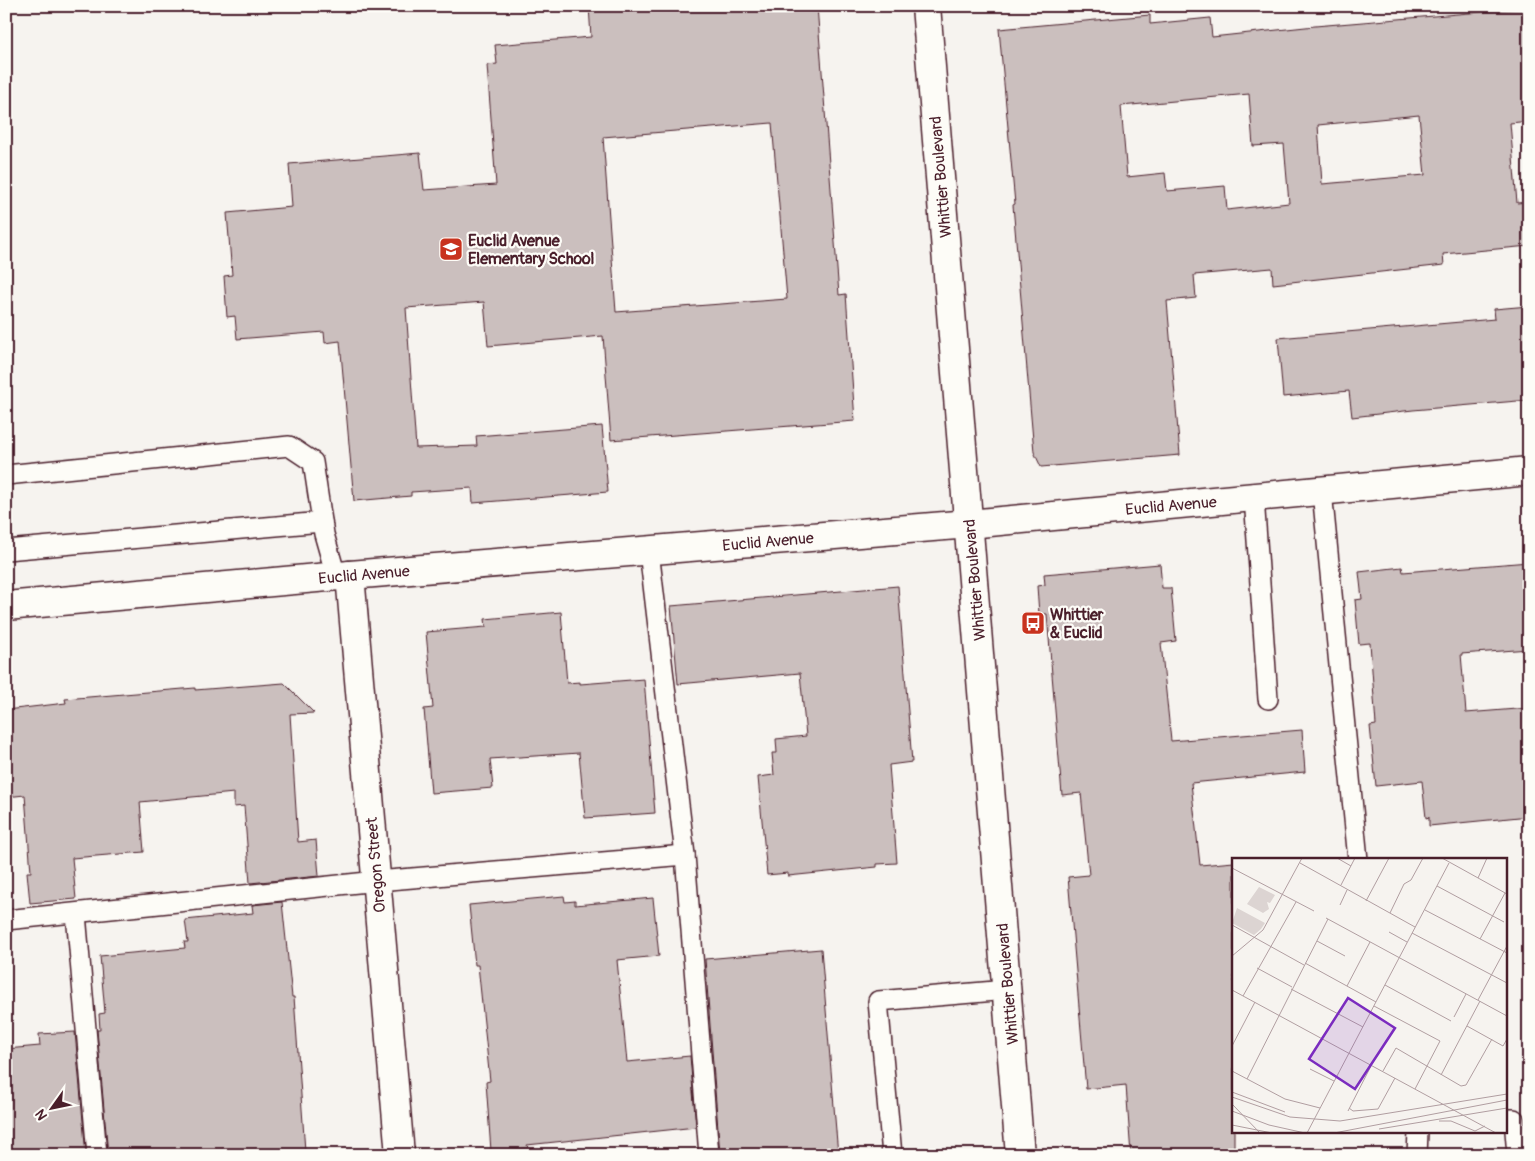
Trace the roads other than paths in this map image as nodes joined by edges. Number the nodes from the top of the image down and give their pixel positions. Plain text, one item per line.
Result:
1 (926, 6) edge
2 (1529, 471) edge
3 (6, 474) edge
4 (1322, 491) junction
5 (1254, 497) junction
6 (322, 522) junction
7 (969, 524) junction
8 (6, 550) edge
9 (649, 550) junction
10 (343, 575) junction
11 (6, 606) edge
12 (1268, 699) dead end
13 (685, 855) junction
14 (1358, 858) edge
15 (377, 881) junction
16 (76, 914) junction
17 (6, 920) edge
18 (1007, 990) junction
19 (1508, 1119) edge
20 (1418, 1134) edge
21 (96, 1155) edge
22 (400, 1155) edge
23 (709, 1155) edge
24 (892, 1155) edge
25 (1020, 1155) edge
26 (1417, 1155) edge
27 (1517, 1155) edge

1 - 7 street, Whittier Boulevard
2 - 4 street, Euclid Avenue
3 - 6 lane
4 - 5 street, Euclid Avenue
4 - 14 lane
5 - 7 street, Euclid Avenue
5 - 12 lane
6 - 8 lane
6 - 10 lane
7 - 9 street, Euclid Avenue
7 - 18 street, Whittier Boulevard
9 - 10 street, Euclid Avenue
9 - 13 lane
10 - 11 street, Euclid Avenue
10 - 15 street, Oregon Street
13 - 15 lane
13 - 23 lane
15 - 16 lane
15 - 22 street, Oregon Street
16 - 17 lane
16 - 21 lane
18 - 24 lane
18 - 25 street, Whittier Boulevard
19 - 27 lane
20 - 26 lane

